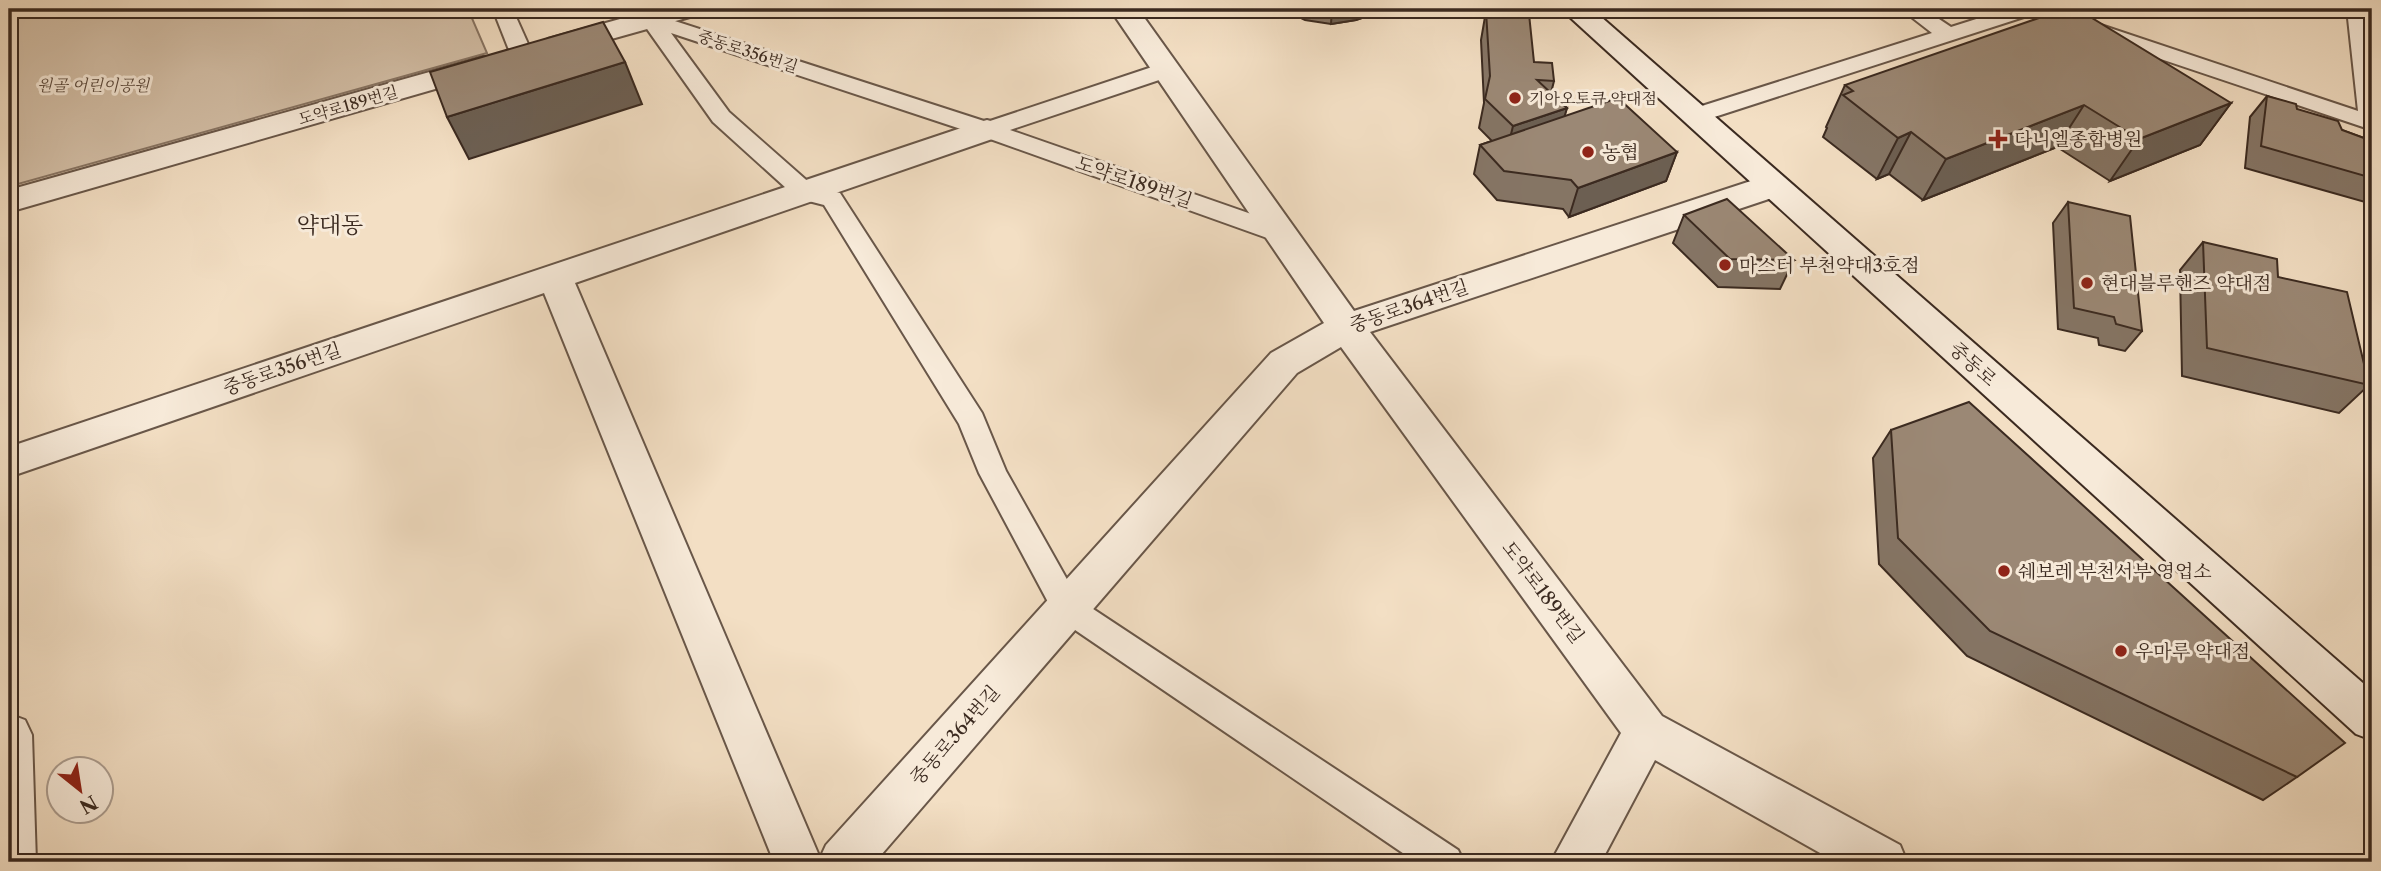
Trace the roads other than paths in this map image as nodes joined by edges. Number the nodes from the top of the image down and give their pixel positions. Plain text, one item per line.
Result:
1 (687, 9) edge
2 (1124, 9) edge
3 (1576, 9) edge
4 (1911, 9) edge
5 (2030, 9) edge
6 (2357, 9) edge
7 (506, 17) dead end
8 (650, 19) junction
9 (1947, 34) junction
10 (523, 55) junction
11 (1166, 69) junction
12 (1694, 116) junction
13 (2372, 123) edge
14 (987, 130) junction
15 (1772, 186) junction
16 (805, 192) junction
17 (9, 201) edge
18 (1282, 234) junction
19 (555, 277) junction
20 (1346, 327) junction
21 (9, 462) edge
22 (1067, 608) junction
23 (2372, 719) edge
24 (1646, 731) junction
25 (9, 735) edge
26 (12, 862) edge
27 (798, 862) edge
28 (843, 862) edge
29 (1446, 862) edge
30 (1575, 862) edge
31 (1883, 862) edge

1 - 8 street, 도약로189번길
2 - 11 street, 도약로189번길
3 - 12 street, 중동로
4 - 9 lane
5 - 9 lane
5 - 13 lane
6 - 13 lane
7 - 10 lane
8 - 10 street, 도약로189번길
8 - 14 lane, 중동로356번길
8 - 16 lane, 중동로356번길
9 - 12 lane
10 - 17 street, 도약로189번길
11 - 14 lane, 중동로356번길
11 - 18 street, 도약로189번길
12 - 15 street, 중동로
14 - 16 street, 중동로356번길
14 - 18 lane, 도약로189번길
15 - 20 street, 중동로364번길
15 - 23 street, 중동로
16 - 19 street, 중동로356번길
16 - 22 lane
18 - 20 street, 도약로189번길
19 - 21 street, 중동로356번길
19 - 27 street
20 - 22 street, 중동로364번길
20 - 24 street, 도약로189번길
22 - 28 street, 중동로364번길
22 - 29 lane
24 - 30 street
24 - 31 street, 도약로189번길
25 - 26 street

